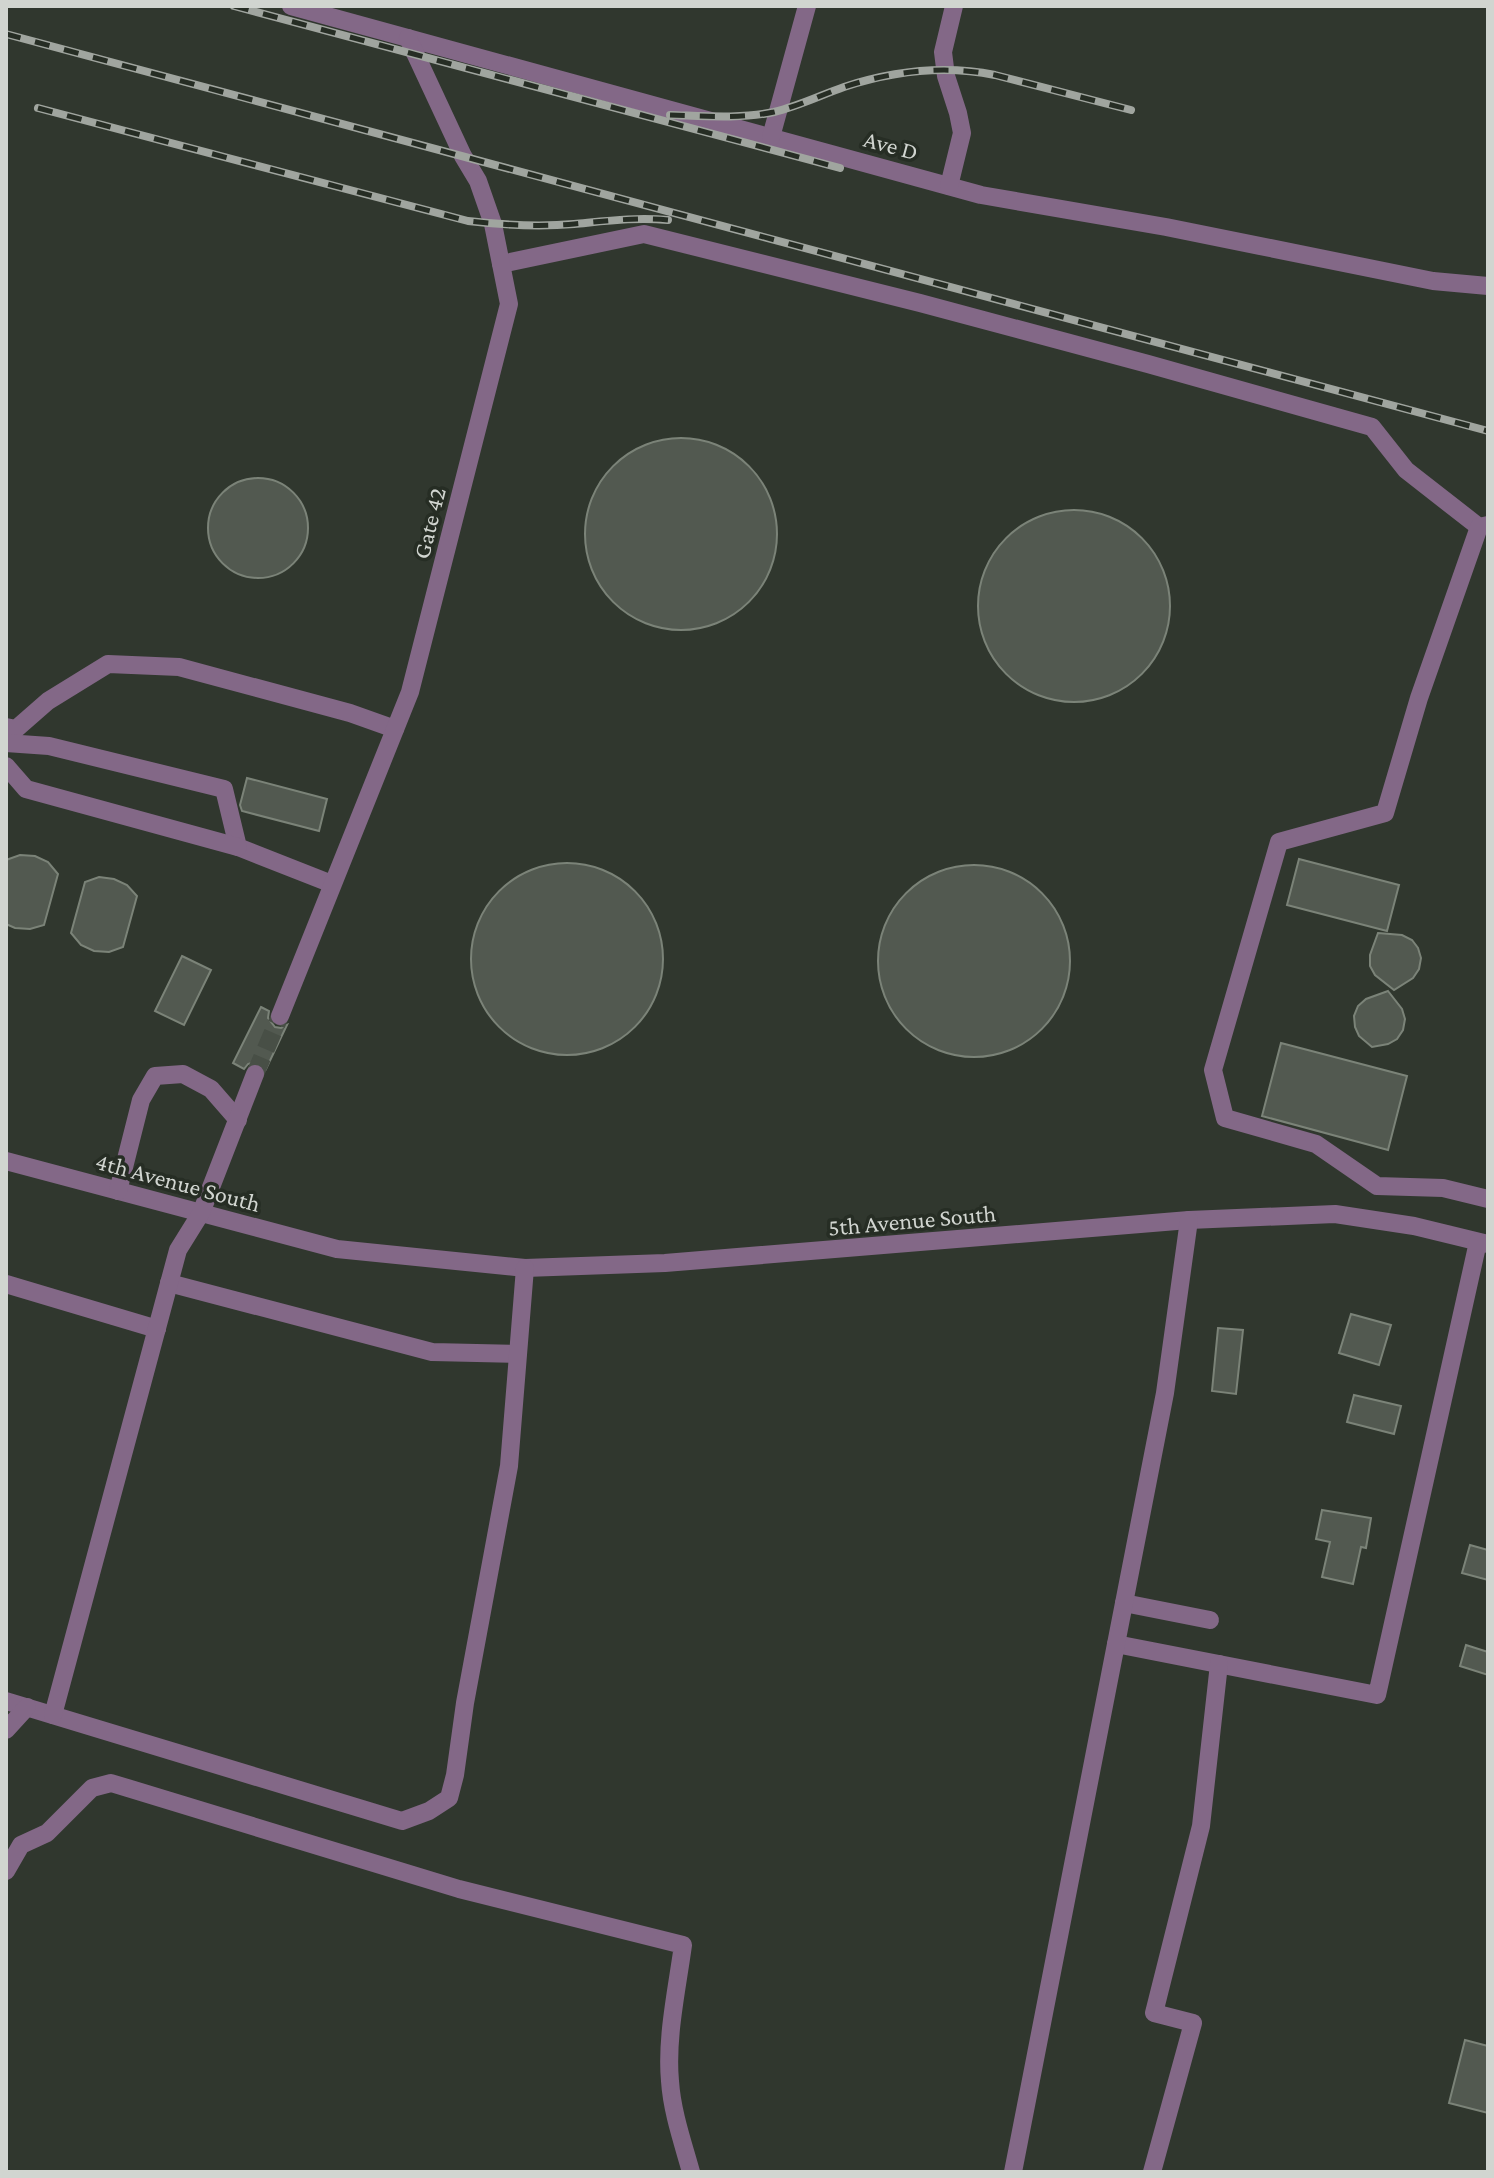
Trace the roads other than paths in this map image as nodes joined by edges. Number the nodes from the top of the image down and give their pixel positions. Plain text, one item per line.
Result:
1 (291, 6) edge
2 (807, 6) edge
3 (954, 6) edge
4 (408, 38) junction
5 (771, 137) junction
6 (949, 186) junction
7 (501, 264) junction
8 (1488, 286) edge
9 (1484, 526) edge
10 (6, 727) edge
11 (395, 729) junction
12 (6, 743) edge
13 (6, 766) edge
14 (238, 847) junction
15 (332, 884) junction
16 (280, 1016) tunnel mouth
17 (255, 1074) tunnel mouth
18 (238, 1120) junction
19 (6, 1161) edge
20 (118, 1191) junction
21 (1488, 1199) edge
22 (201, 1213) junction
23 (1189, 1220) junction
24 (1483, 1243) edge
25 (337, 1249) joint
26 (525, 1268) junction
27 (169, 1283) junction
28 (6, 1284) edge
29 (157, 1329) junction
30 (517, 1354) junction
31 (1124, 1603) junction
32 (1210, 1620) dead end
33 (1116, 1644) junction
34 (1219, 1664) junction
35 (6, 1701) edge
36 (27, 1707) junction
37 (53, 1715) junction
38 (6, 1730) edge
39 (6, 1871) edge
40 (691, 2172) edge
41 (1013, 2172) edge
42 (1152, 2172) edge

1 - 4 street, Ave D
2 - 5 street
3 - 6 street
4 - 5 street, Ave D
4 - 7 street, Gate 42
5 - 6 street, Ave D
6 - 8 street, Ave D
7 - 9 street
7 - 11 street, Gate 42
9 - 21 street
10 - 11 street
11 - 15 street, Gate 42
12 - 14 street
13 - 14 street
14 - 15 street
15 - 16 street, Gate 42
17 - 18 street
18 - 20 street
18 - 22 street
19 - 20 street, 4th Avenue South
20 - 22 street, 4th Avenue South
22 - 25 street, 4th Avenue South
22 - 27 street
23 - 24 street, 5th Avenue South
23 - 26 street, 5th Avenue South
23 - 31 street
24 - 34 street
25 - 26 street, 5th Avenue South
26 - 30 street
27 - 29 street
27 - 30 street
28 - 29 street
29 - 37 street
30 - 37 street
31 - 32 street
31 - 33 street
33 - 34 street
33 - 41 street
34 - 42 street
35 - 36 street
36 - 37 street
36 - 38 street
39 - 40 street

